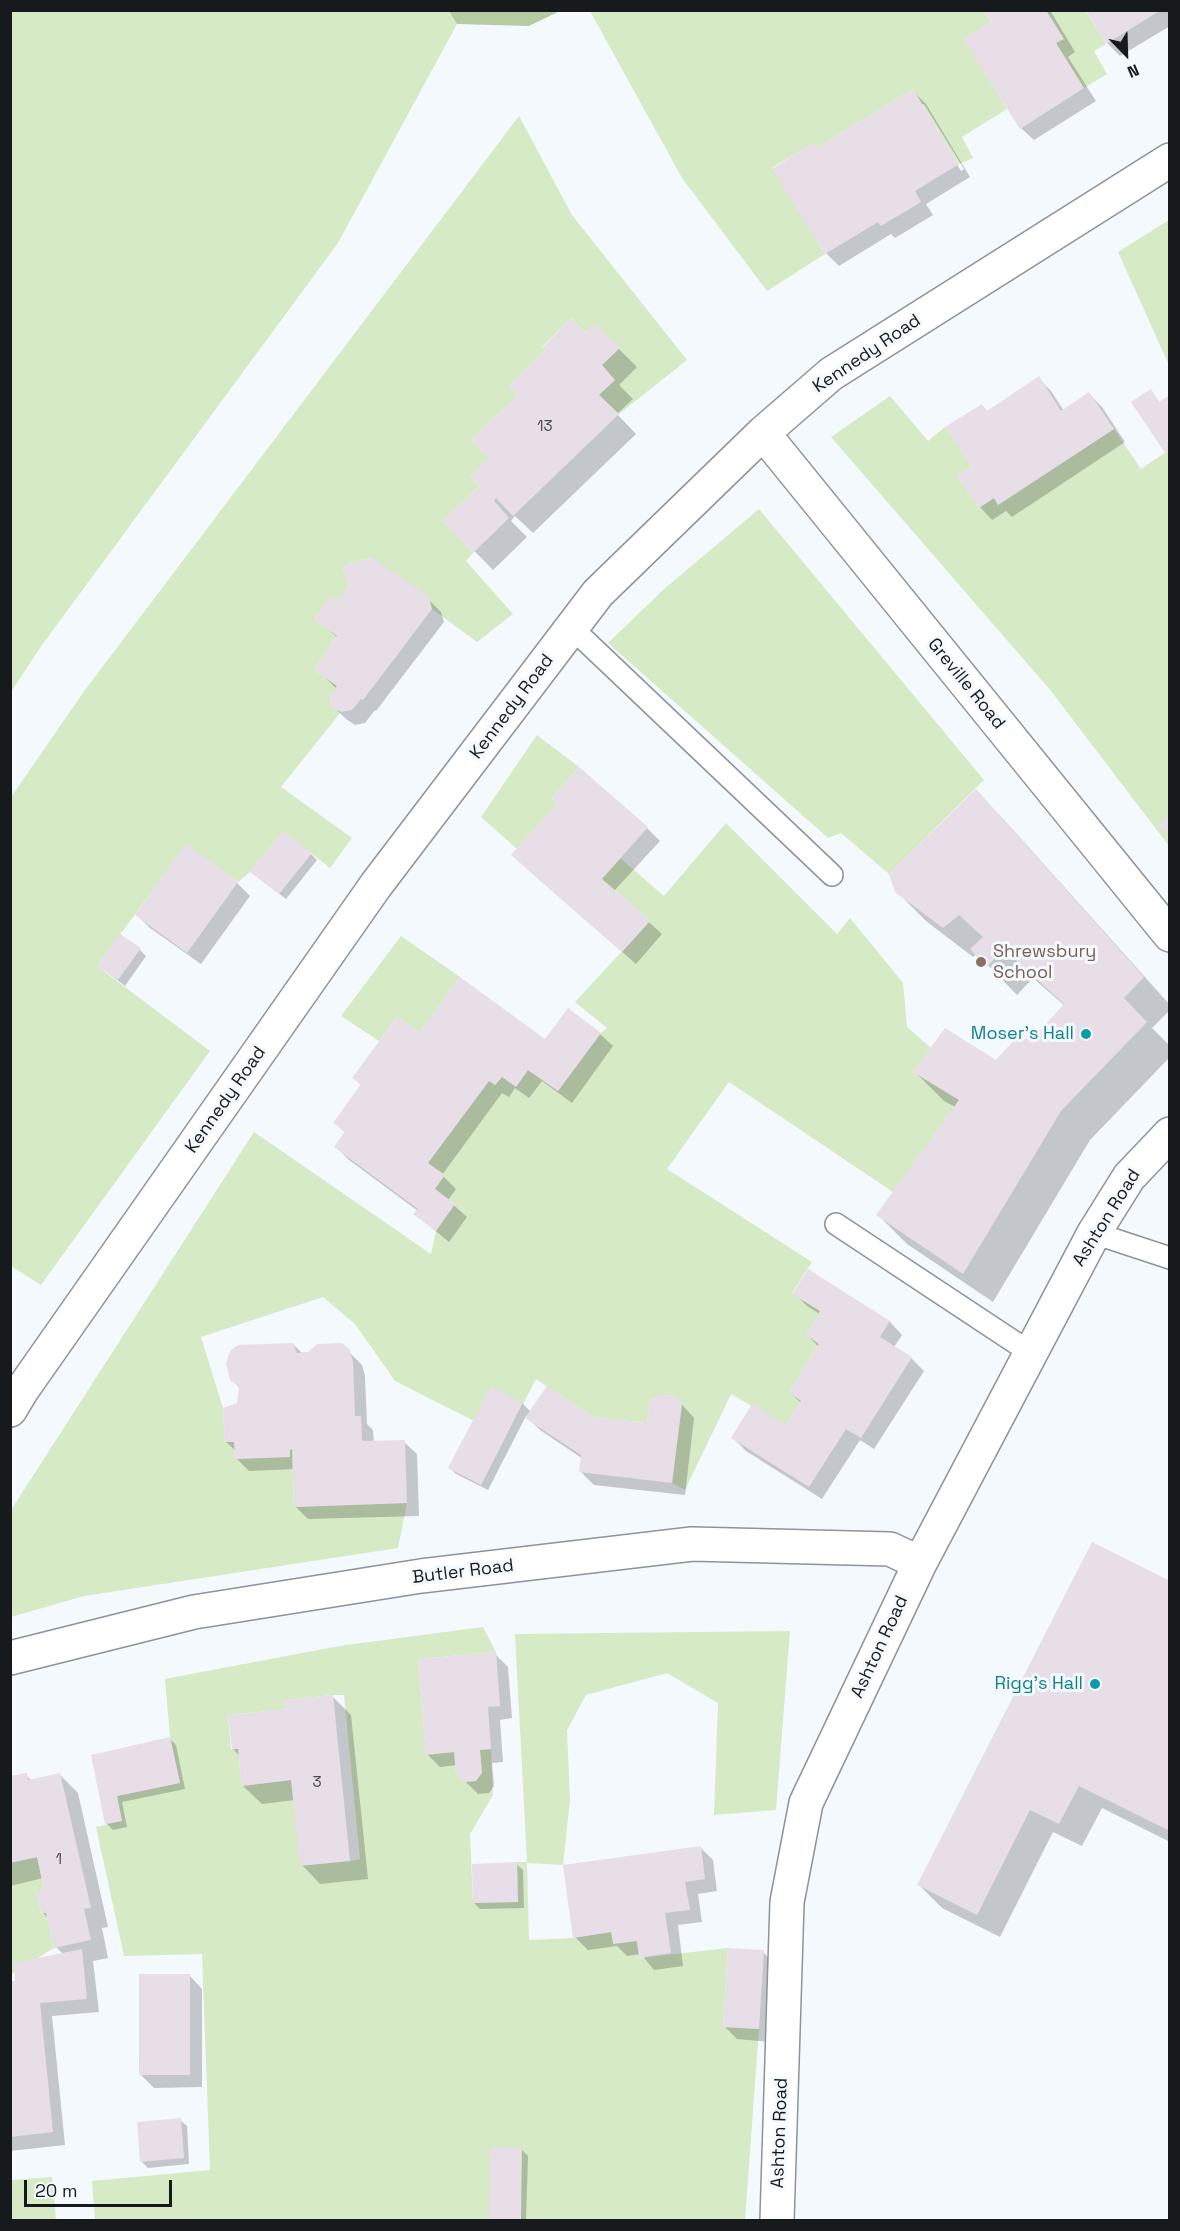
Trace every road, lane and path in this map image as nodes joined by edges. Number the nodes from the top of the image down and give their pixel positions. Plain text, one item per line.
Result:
1 (1170, 160) edge
2 (763, 433) junction
3 (572, 628) junction
4 (832, 875) dead end
5 (1170, 935) edge
6 (1170, 1134) edge
7 (836, 1224) dead end
8 (1094, 1233) junction
9 (1170, 1258) edge
10 (1031, 1353) junction
11 (10, 1410) edge
12 (920, 1563) junction
13 (10, 1658) edge
14 (777, 2220) edge

1 - 2 street, Kennedy Road
2 - 3 street, Kennedy Road
2 - 5 street, Greville Road
3 - 4 lane
3 - 11 street, Kennedy Road
6 - 8 street, Ashton Road
7 - 10 lane
8 - 9 lane
8 - 10 street, Ashton Road
10 - 12 street, Ashton Road
12 - 13 street, Butler Road
12 - 14 street, Ashton Road

